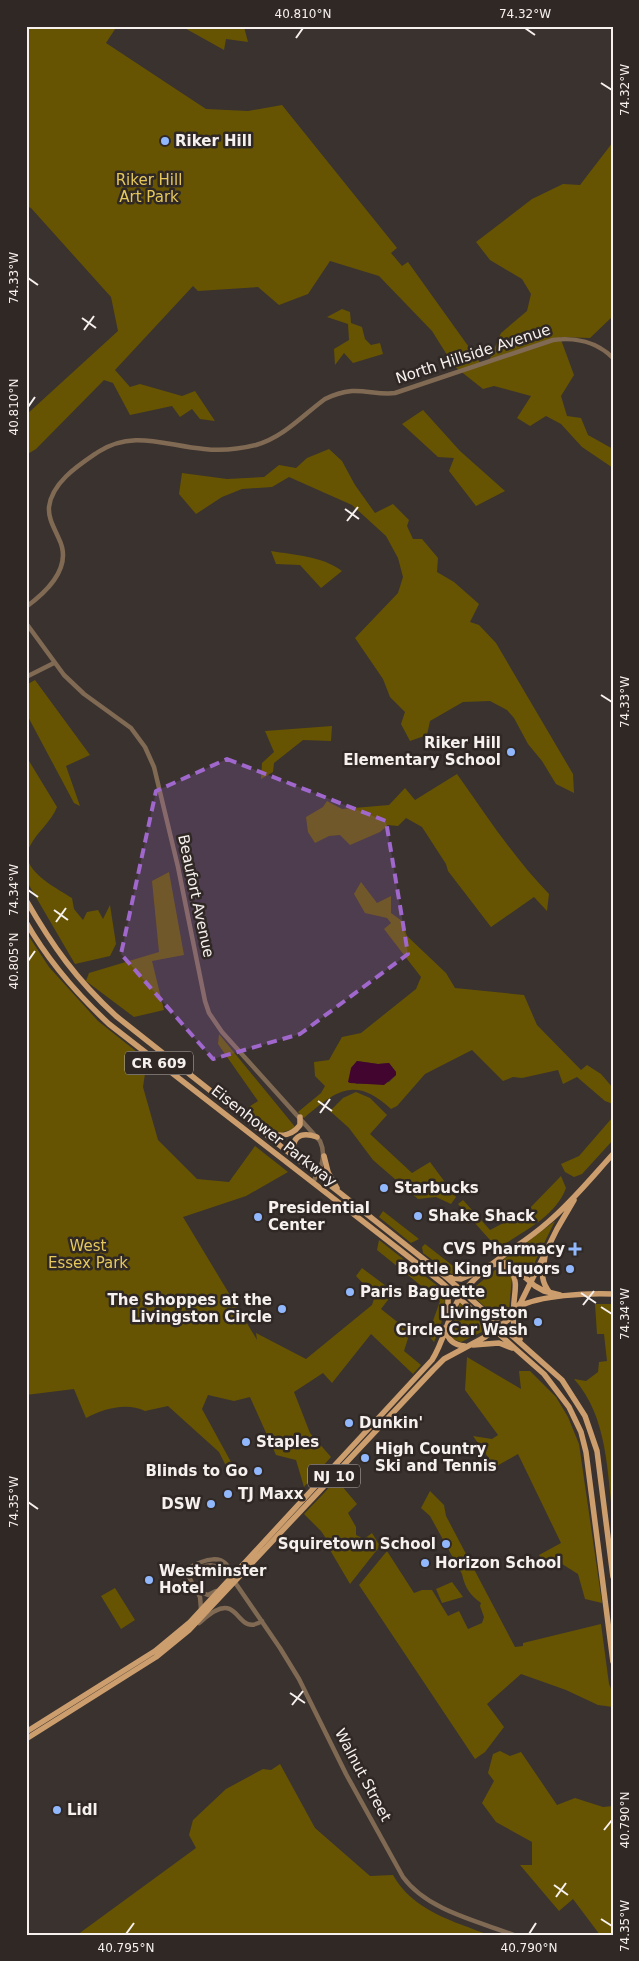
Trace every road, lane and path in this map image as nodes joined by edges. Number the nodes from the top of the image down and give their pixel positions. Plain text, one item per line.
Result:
1 (613, 358) edge
2 (26, 607) edge
3 (26, 623) edge
4 (54, 663) junction
5 (26, 677) edge
6 (26, 900) edge
7 (26, 922) edge
8 (300, 1118) junction
9 (261, 1130) junction
10 (317, 1137) junction
11 (613, 1154) edge
12 (324, 1156) junction
13 (298, 1159) junction
14 (317, 1175) junction
15 (313, 1182) junction
16 (580, 1190) junction
17 (339, 1192) junction
18 (546, 1251) junction
19 (501, 1264) junction
20 (487, 1268) junction
21 (443, 1279) junction
22 (531, 1282) junction
23 (464, 1292) junction
24 (550, 1293) junction
25 (613, 1294) edge
26 (562, 1296) junction
27 (459, 1298) junction
28 (514, 1311) junction
29 (448, 1318) junction
30 (501, 1326) junction
31 (446, 1328) junction
32 (495, 1330) junction
33 (524, 1345) junction
34 (467, 1346) junction
35 (519, 1352) junction
36 (188, 1575) junction
37 (613, 1577) edge
38 (232, 1581) junction
39 (197, 1590) junction
40 (200, 1612) junction
41 (262, 1621) junction
42 (189, 1630) junction
43 (613, 1662) edge
44 (26, 1732) edge
45 (26, 1738) edge
46 (514, 1935) edge

1 - 2 street, North Hillside Avenue
3 - 4 street, Beaufort Avenue
4 - 5 street
4 - 8 street, Beaufort Avenue
6 - 9 main road, Eisenhower Parkway / CR 609
7 - 15 main road, Eisenhower Parkway / CR 609
8 - 9 main road
8 - 10 street, Beaufort Avenue
9 - 13 main road, Eisenhower Parkway / CR 609
10 - 12 street, Beaufort Avenue
10 - 13 main road
11 - 16 main road, NJ 10
12 - 14 street
12 - 17 main road
13 - 14 main road, Eisenhower Parkway / CR 609
14 - 15 street
14 - 17 main road, Eisenhower Parkway / CR 609
15 - 21 main road, Eisenhower Parkway / CR 609
16 - 18 main road, NJ 10
16 - 20 main road, NJ 10
17 - 21 main road, Eisenhower Parkway / CR 609
18 - 22 main road, NJ 10
18 - 24 main road
19 - 20 main road
19 - 22 main road
19 - 28 main road
20 - 21 main road
20 - 23 main road, NJ 10
21 - 23 main road, Eisenhower Parkway / CR 609
21 - 27 main road, Eisenhower Parkway / CR 609
21 - 29 main road
22 - 24 main road
22 - 28 main road, NJ 10
23 - 27 main road, NJ 10
23 - 30 main road, Eisenhower Parkway / CR 609
24 - 26 main road
25 - 26 main road
26 - 28 main road
27 - 29 main road, NJ 10
27 - 32 main road, Eisenhower Parkway / CR 609
28 - 30 main road, NJ 10
28 - 33 main road
29 - 31 main road, NJ 10
30 - 32 main road, NJ 10
30 - 33 main road, Eisenhower Parkway / CR 609
31 - 34 main road
31 - 38 main road, NJ 10
32 - 34 main road, NJ 10
32 - 35 main road, Eisenhower Parkway / CR 609
33 - 37 main road, Eisenhower Parkway / CR 609
34 - 35 main road
34 - 38 main road, NJ 10
35 - 43 main road, Eisenhower Parkway / CR 609
36 - 38 street, Walnut Street
36 - 38 street, Walnut Street
36 - 39 street
38 - 39 street
38 - 40 main road, NJ 10
38 - 41 street, Walnut Street
38 - 42 main road, NJ 10
39 - 40 street
40 - 44 main road, NJ 10
41 - 42 street
41 - 46 street, Walnut Street
42 - 45 main road, NJ 10

